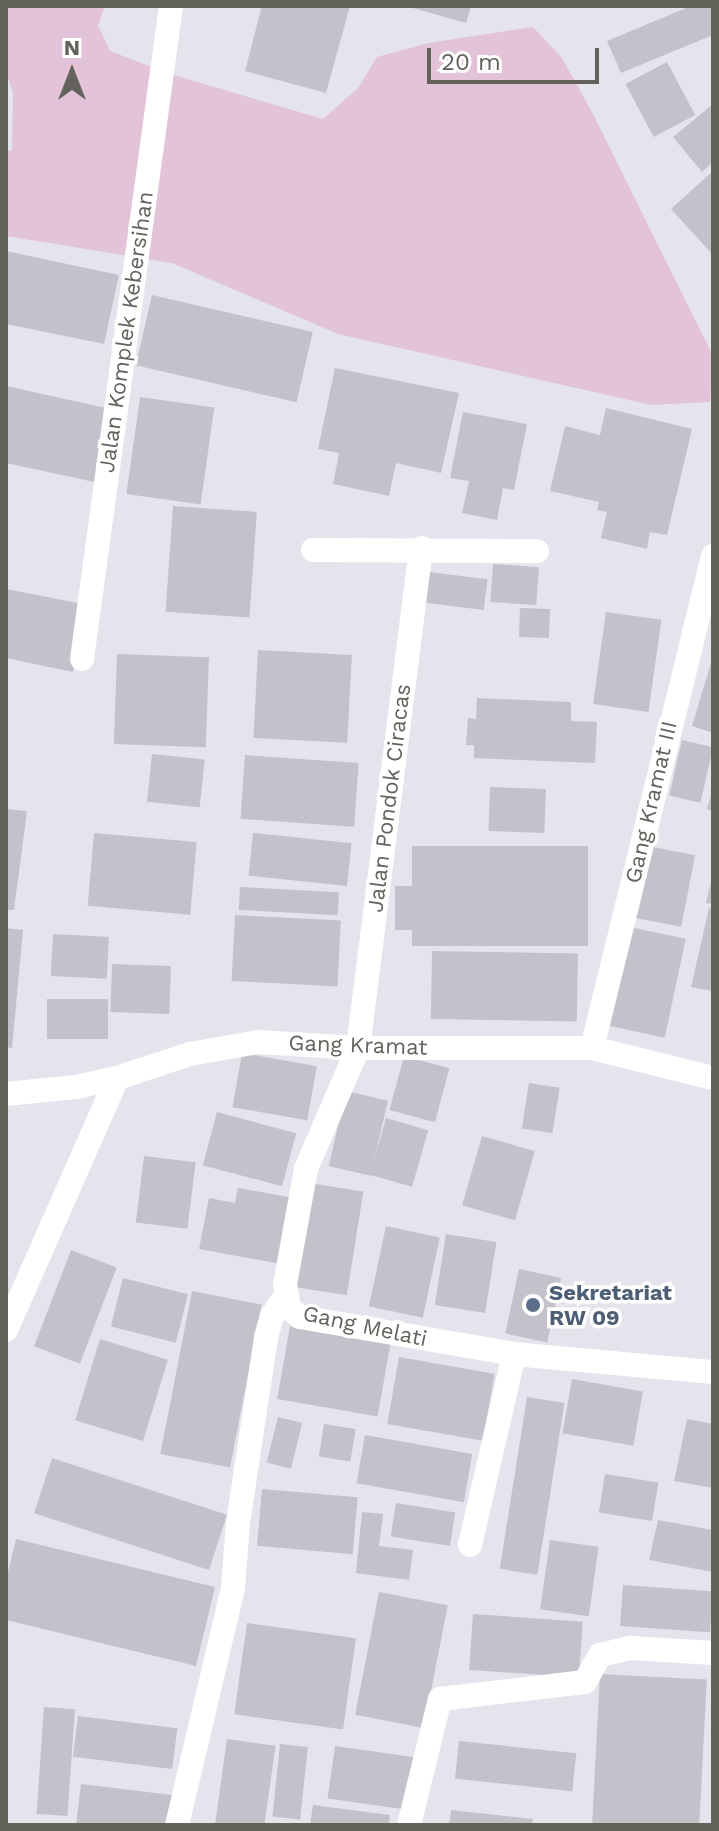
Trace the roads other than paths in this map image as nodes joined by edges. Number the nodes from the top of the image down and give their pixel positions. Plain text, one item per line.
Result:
1 (171, 6) edge
2 (421, 548) junction
3 (313, 550) dead end
4 (537, 551) dead end
5 (713, 556) edge
6 (82, 659) dead end
7 (358, 1048) junction
8 (592, 1048) junction
9 (117, 1078) junction
10 (713, 1078) edge
11 (6, 1094) edge
12 (285, 1297) junction
13 (6, 1330) edge
14 (514, 1354) junction
15 (713, 1372) edge
16 (470, 1545) dead end
17 (713, 1653) edge
18 (177, 1825) edge
19 (409, 1825) edge

1 - 6 street, Jalan Komplek Kebersihan
2 - 3 street
2 - 4 street
2 - 7 street, Jalan Pondok Ciracas
5 - 8 street, Gang Kramat III
7 - 8 street, Gang Kramat
7 - 9 street, Gang Kramat
7 - 12 street, Gang Melati
8 - 10 street, Gang Kramat
9 - 11 street, Gang Kramat
9 - 13 street
12 - 14 street, Gang Melati
12 - 18 street
14 - 15 street, Gang Melati
14 - 16 street
17 - 19 street

